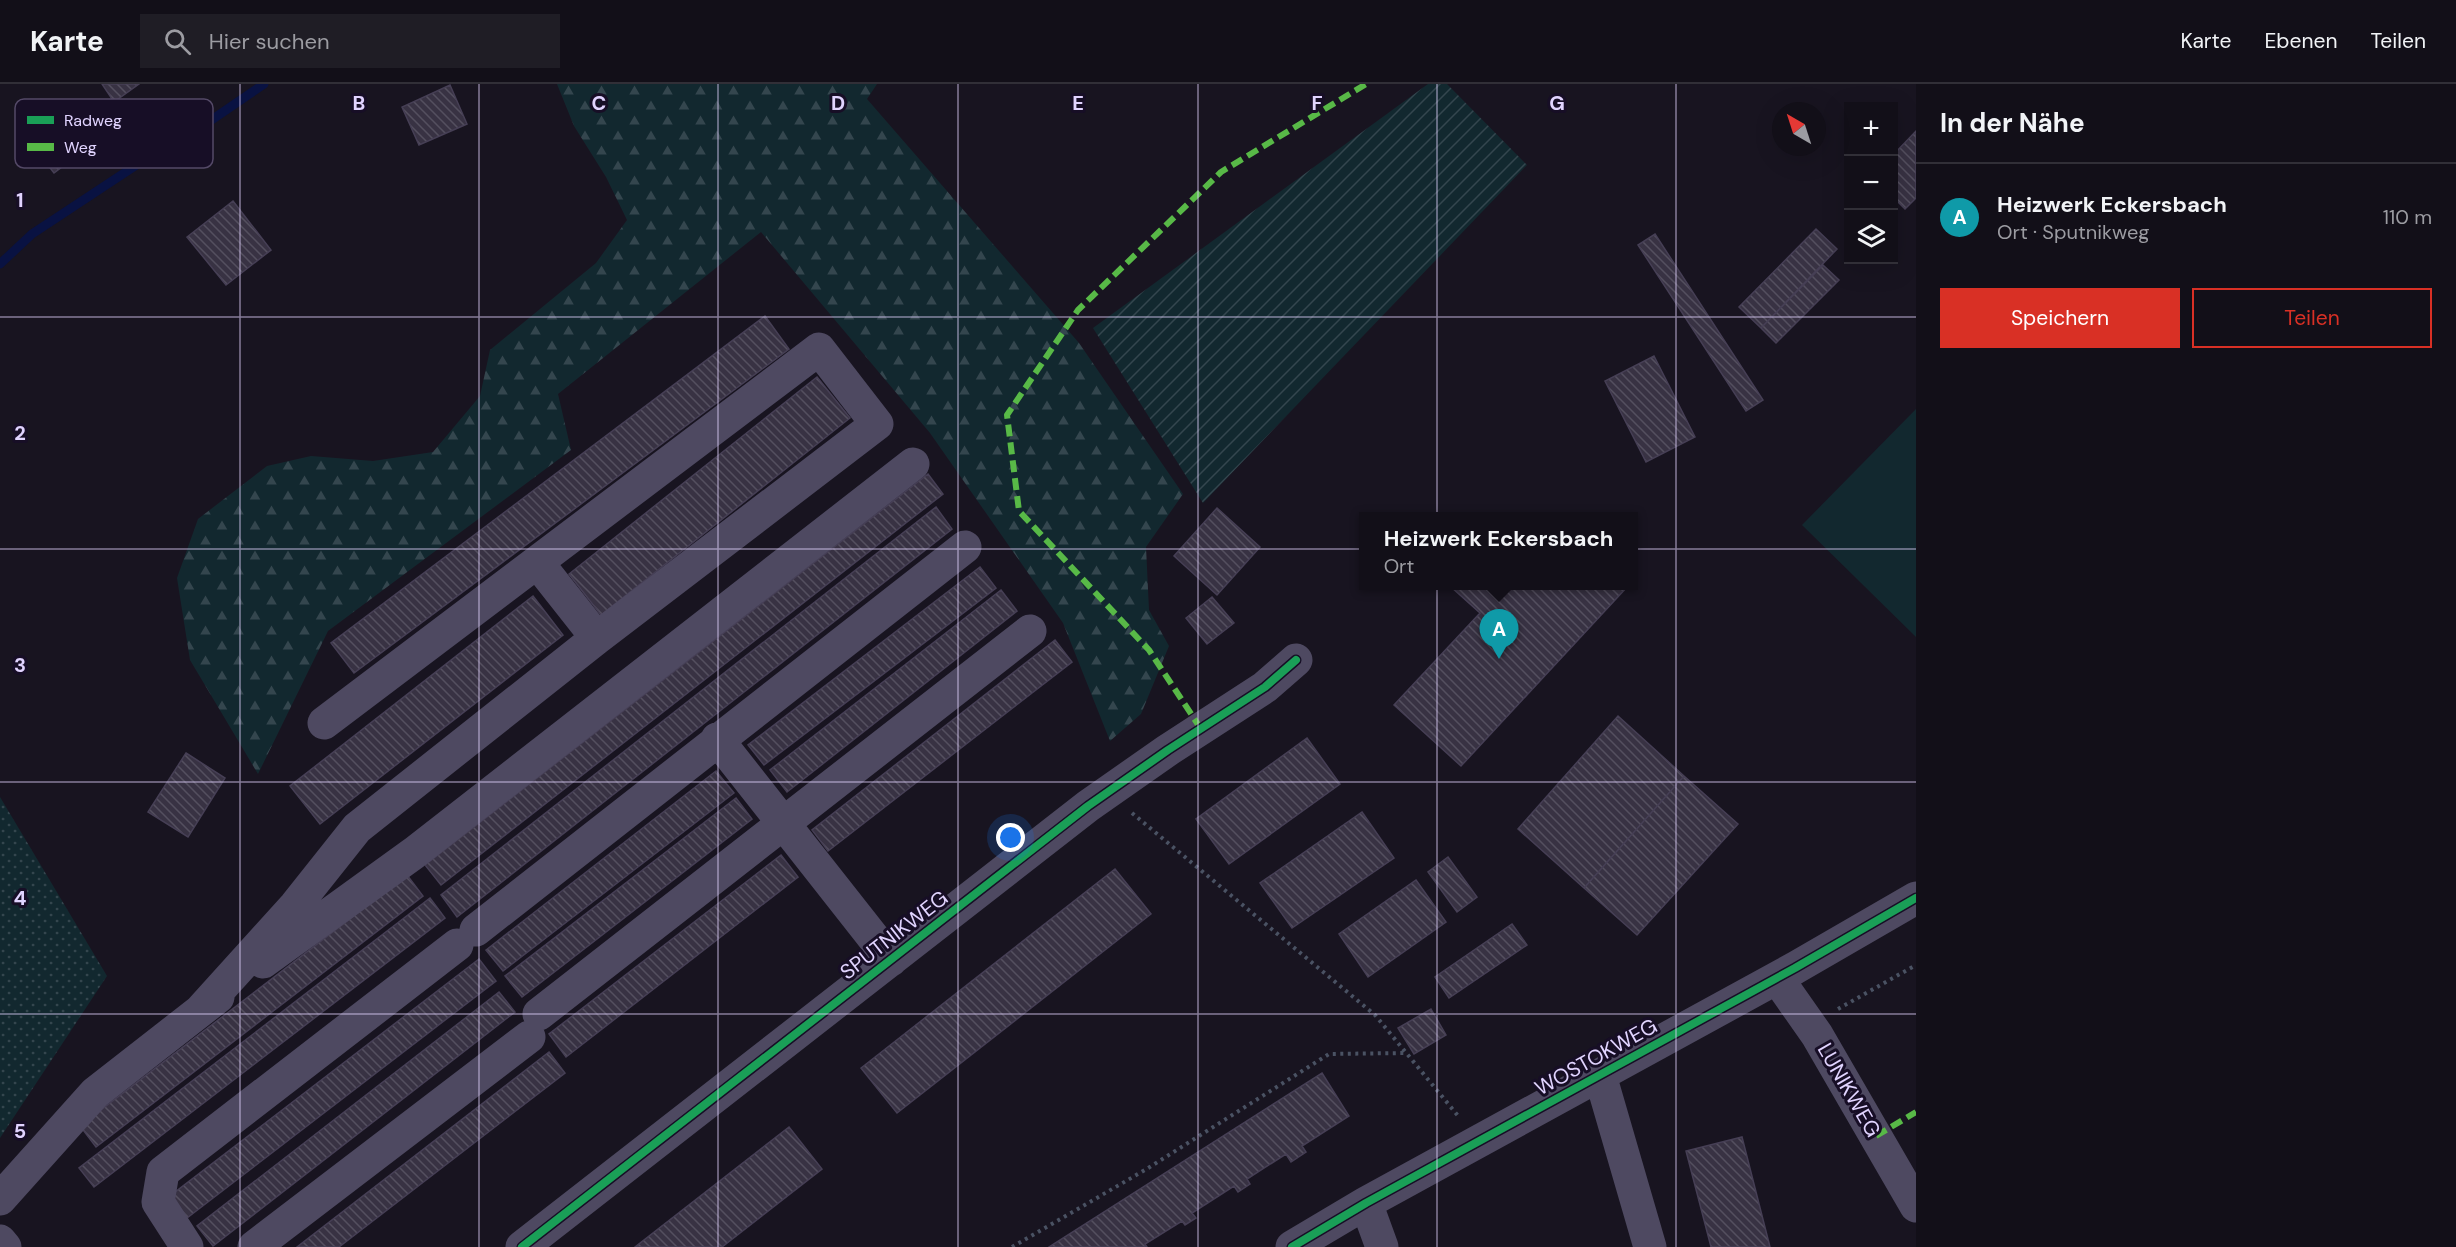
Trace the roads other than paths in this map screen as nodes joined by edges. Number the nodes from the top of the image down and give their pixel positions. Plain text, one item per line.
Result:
1 (913, 464) dead end
2 (965, 547) dead end
3 (537, 562) junction
4 (1030, 631) dead end
5 (597, 638) junction
6 (1296, 660) dead end
7 (324, 723) dead end
8 (717, 739) junction
9 (785, 823) junction
10 (1916, 898) edge
11 (891, 960) junction
12 (1777, 978) junction
13 (200, 1011) junction
14 (1600, 1076) junction
15 (0, 1199) edge
16 (1366, 1203) junction
17 (1916, 1206) edge
18 (0, 1241) edge
19 (5, 1247) edge
20 (187, 1247) edge
21 (254, 1247) edge
22 (522, 1247) edge
23 (1292, 1247) edge
24 (1382, 1247) edge
25 (1650, 1247) edge

1 - 13 street
2 - 8 street
3 - 5 street
3 - 5 street
3 - 7 street
4 - 9 street
5 - 13 street
6 - 11 street, SPUTNIKWEG
8 - 9 street
8 - 20 street
9 - 11 street
9 - 21 street
10 - 12 street, WOSTOKWEG
11 - 22 street, SPUTNIKWEG
12 - 14 street, WOSTOKWEG
12 - 17 street, LUNIKWEG
13 - 15 street
14 - 16 street, WOSTOKWEG
14 - 25 street
16 - 23 street, WOSTOKWEG
16 - 24 street
18 - 19 street

